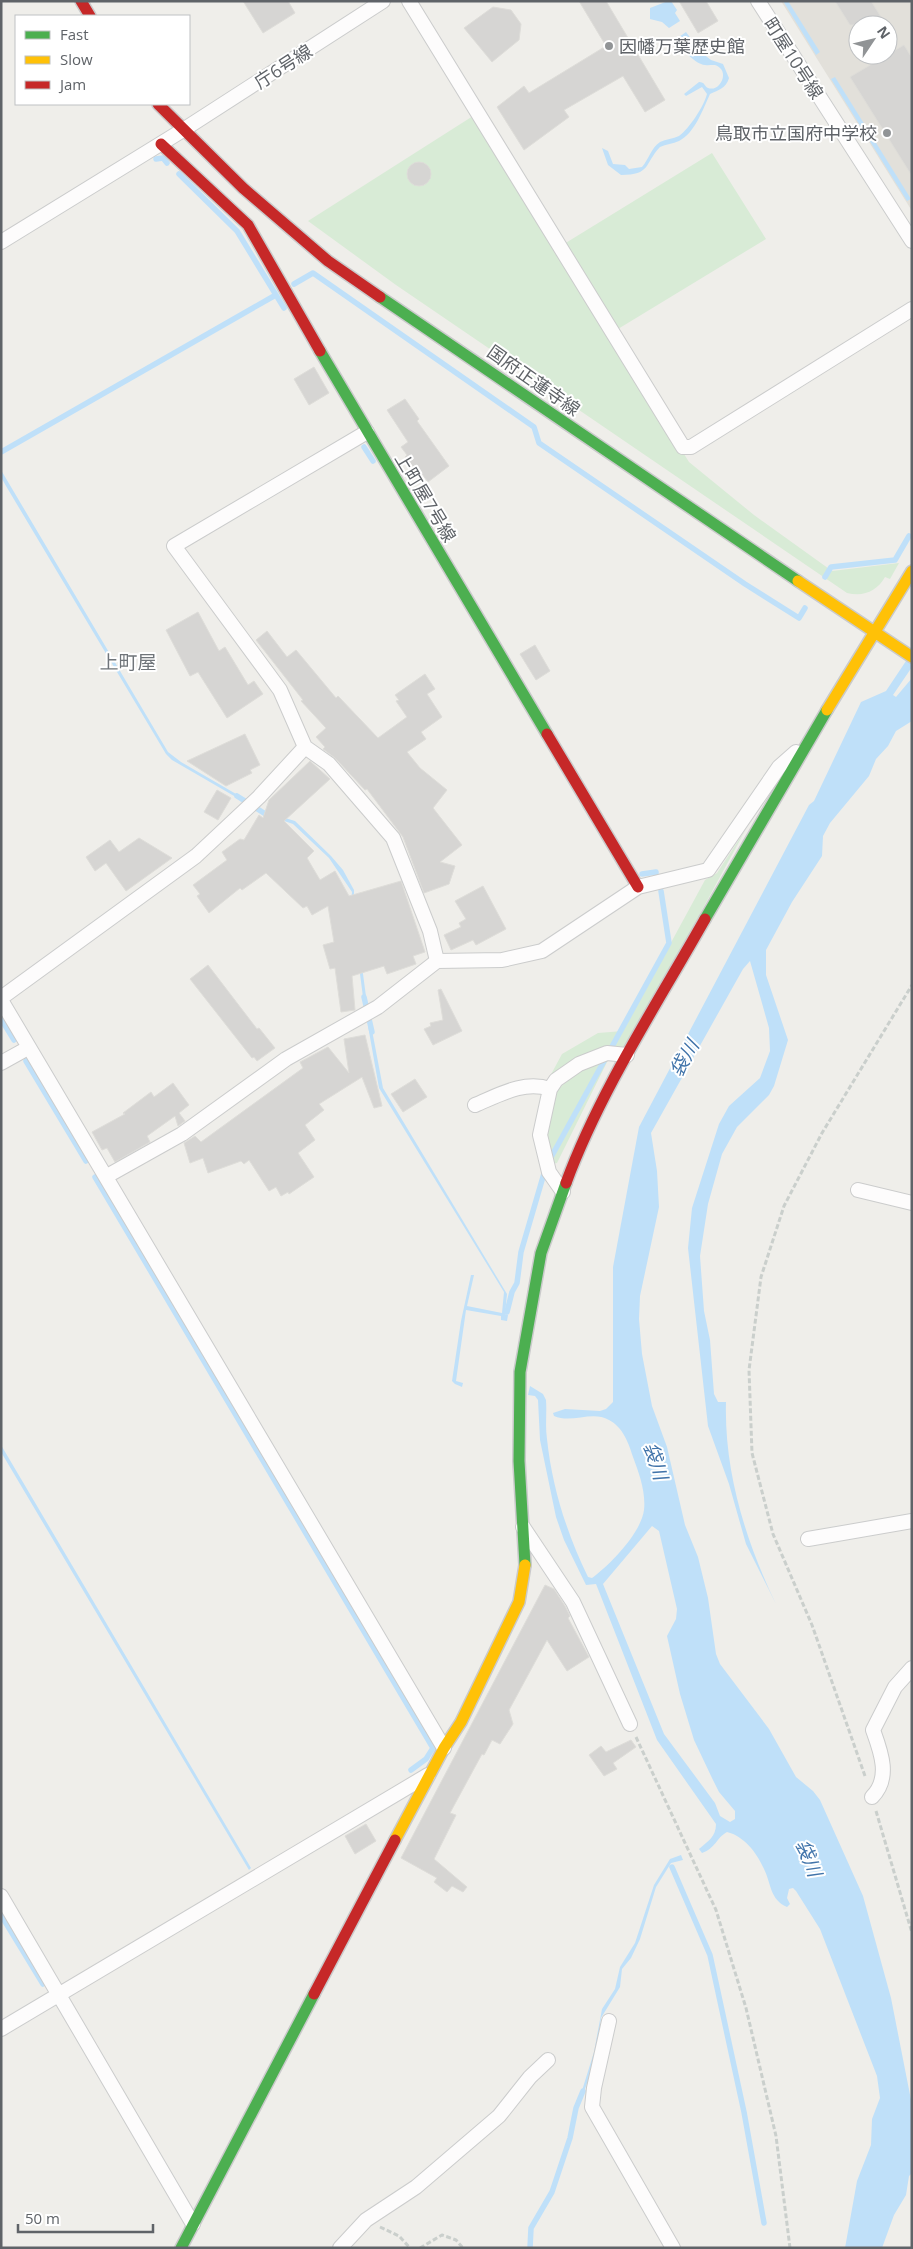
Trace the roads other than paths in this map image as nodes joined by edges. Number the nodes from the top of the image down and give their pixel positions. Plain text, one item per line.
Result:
1 (80, 1) edge
2 (383, 1) edge
3 (409, 1) edge
4 (758, 1) edge
5 (89, 15) edge
6 (159, 105) edge
7 (183, 130) junction
8 (161, 144) junction
9 (912, 240) edge
10 (1, 242) edge
11 (912, 309) edge
12 (367, 432) junction
13 (912, 571) edge
14 (876, 632) junction
15 (912, 657) edge
16 (806, 744) junction
17 (305, 747) junction
18 (638, 887) junction
19 (437, 961) junction
20 (1, 999) edge
21 (28, 1048) junction
22 (627, 1055) junction
23 (1, 1063) edge
24 (550, 1090) junction
25 (475, 1105) dead end
26 (107, 1176) junction
27 (858, 1190) dead end
28 (564, 1192) junction
29 (912, 1203) edge
30 (912, 1521) edge
31 (521, 1524) junction
32 (808, 1539) dead end
33 (912, 1668) edge
34 (630, 1724) road end
35 (444, 1748) junction
36 (432, 1773) junction
37 (872, 1797) road end
38 (1, 1896) edge
39 (59, 1994) junction
40 (609, 2021) dead end
41 (1, 2029) edge
42 (548, 2060) dead end
43 (193, 2224) junction
44 (181, 2248) edge
45 (340, 2248) edge
46 (673, 2248) edge

1 - 5 street
2 - 7 street, 庁6号線
3 - 11 street
4 - 9 street, 町屋10号線
6 - 7 street, 国府正蓮寺線
7 - 8 street, 庁6号線
7 - 14 street, 国府正蓮寺線
8 - 10 street, 庁6号線
8 - 12 street, 上町屋7号線
12 - 17 street
12 - 18 street, 上町屋7号線
13 - 14 street
14 - 15 street, 国府正蓮寺線
14 - 16 street
16 - 18 street
16 - 22 street
17 - 19 street
17 - 20 street
18 - 19 street
19 - 26 street
20 - 21 street
21 - 23 street
21 - 26 street
22 - 24 street
22 - 28 street
24 - 25 street
24 - 28 street
26 - 35 street
27 - 29 street
28 - 31 street
30 - 32 street
31 - 34 street
31 - 35 street
33 - 37 street
35 - 36 street
36 - 39 street
36 - 43 street
38 - 39 street
39 - 41 street
39 - 43 street
40 - 46 street
42 - 45 street
43 - 44 street

